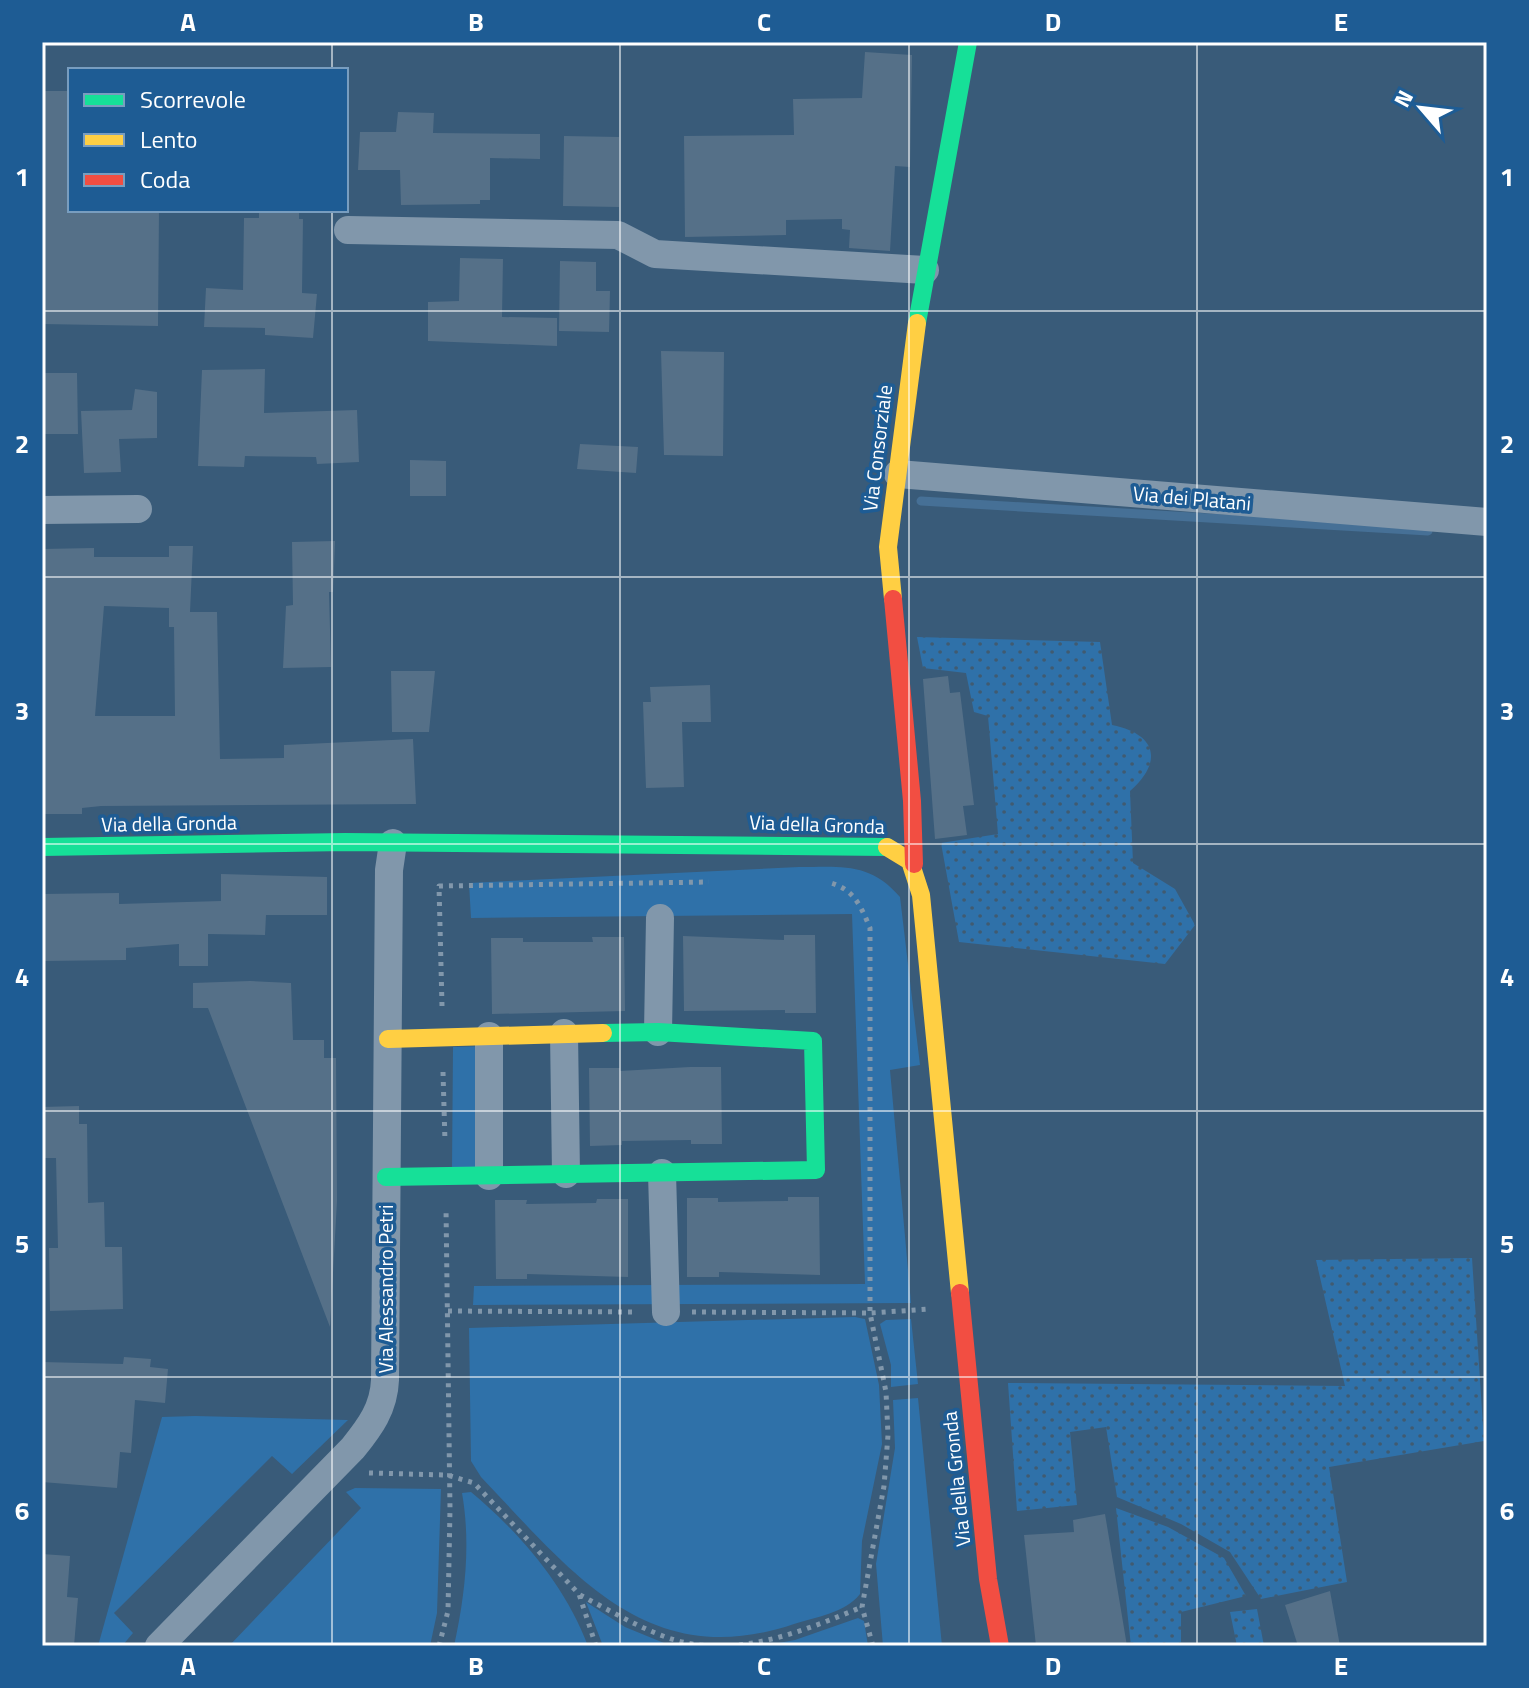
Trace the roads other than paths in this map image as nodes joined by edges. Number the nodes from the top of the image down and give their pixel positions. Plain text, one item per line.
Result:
1 (968, 42) edge
2 (348, 230) dead end
3 (925, 270) junction
4 (898, 474) junction
5 (138, 509) dead end
6 (42, 510) edge
7 (1487, 522) edge
8 (393, 843) junction
9 (42, 847) edge
10 (914, 864) junction
11 (660, 918) dead end
12 (658, 1032) junction
13 (564, 1033) junction
14 (489, 1036) junction
15 (388, 1039) junction
16 (662, 1173) junction
17 (566, 1174) junction
18 (489, 1176) junction
19 (386, 1177) junction
20 (666, 1312) road end
21 (988, 1579) junction
22 (159, 1646) edge
23 (988, 1646) edge
24 (1000, 1646) edge

1 - 3 street, Via Consorziale
2 - 3 street
3 - 4 street, Via Consorziale
4 - 7 street, Via dei Platani
4 - 10 street, Via Consorziale
5 - 6 street
8 - 9 street, Via della Gronda
8 - 10 street, Via della Gronda
8 - 15 street, Via Alessandro Petri
10 - 21 street, Via della Gronda
11 - 12 street
12 - 13 street
12 - 16 street
13 - 14 street
13 - 17 street
14 - 15 street
14 - 18 street
15 - 19 street, Via Alessandro Petri
16 - 17 street
16 - 20 street
17 - 18 street
18 - 19 street
19 - 22 street, Via Alessandro Petri
21 - 23 street, Via della Gronda
21 - 24 street, Via della Gronda

